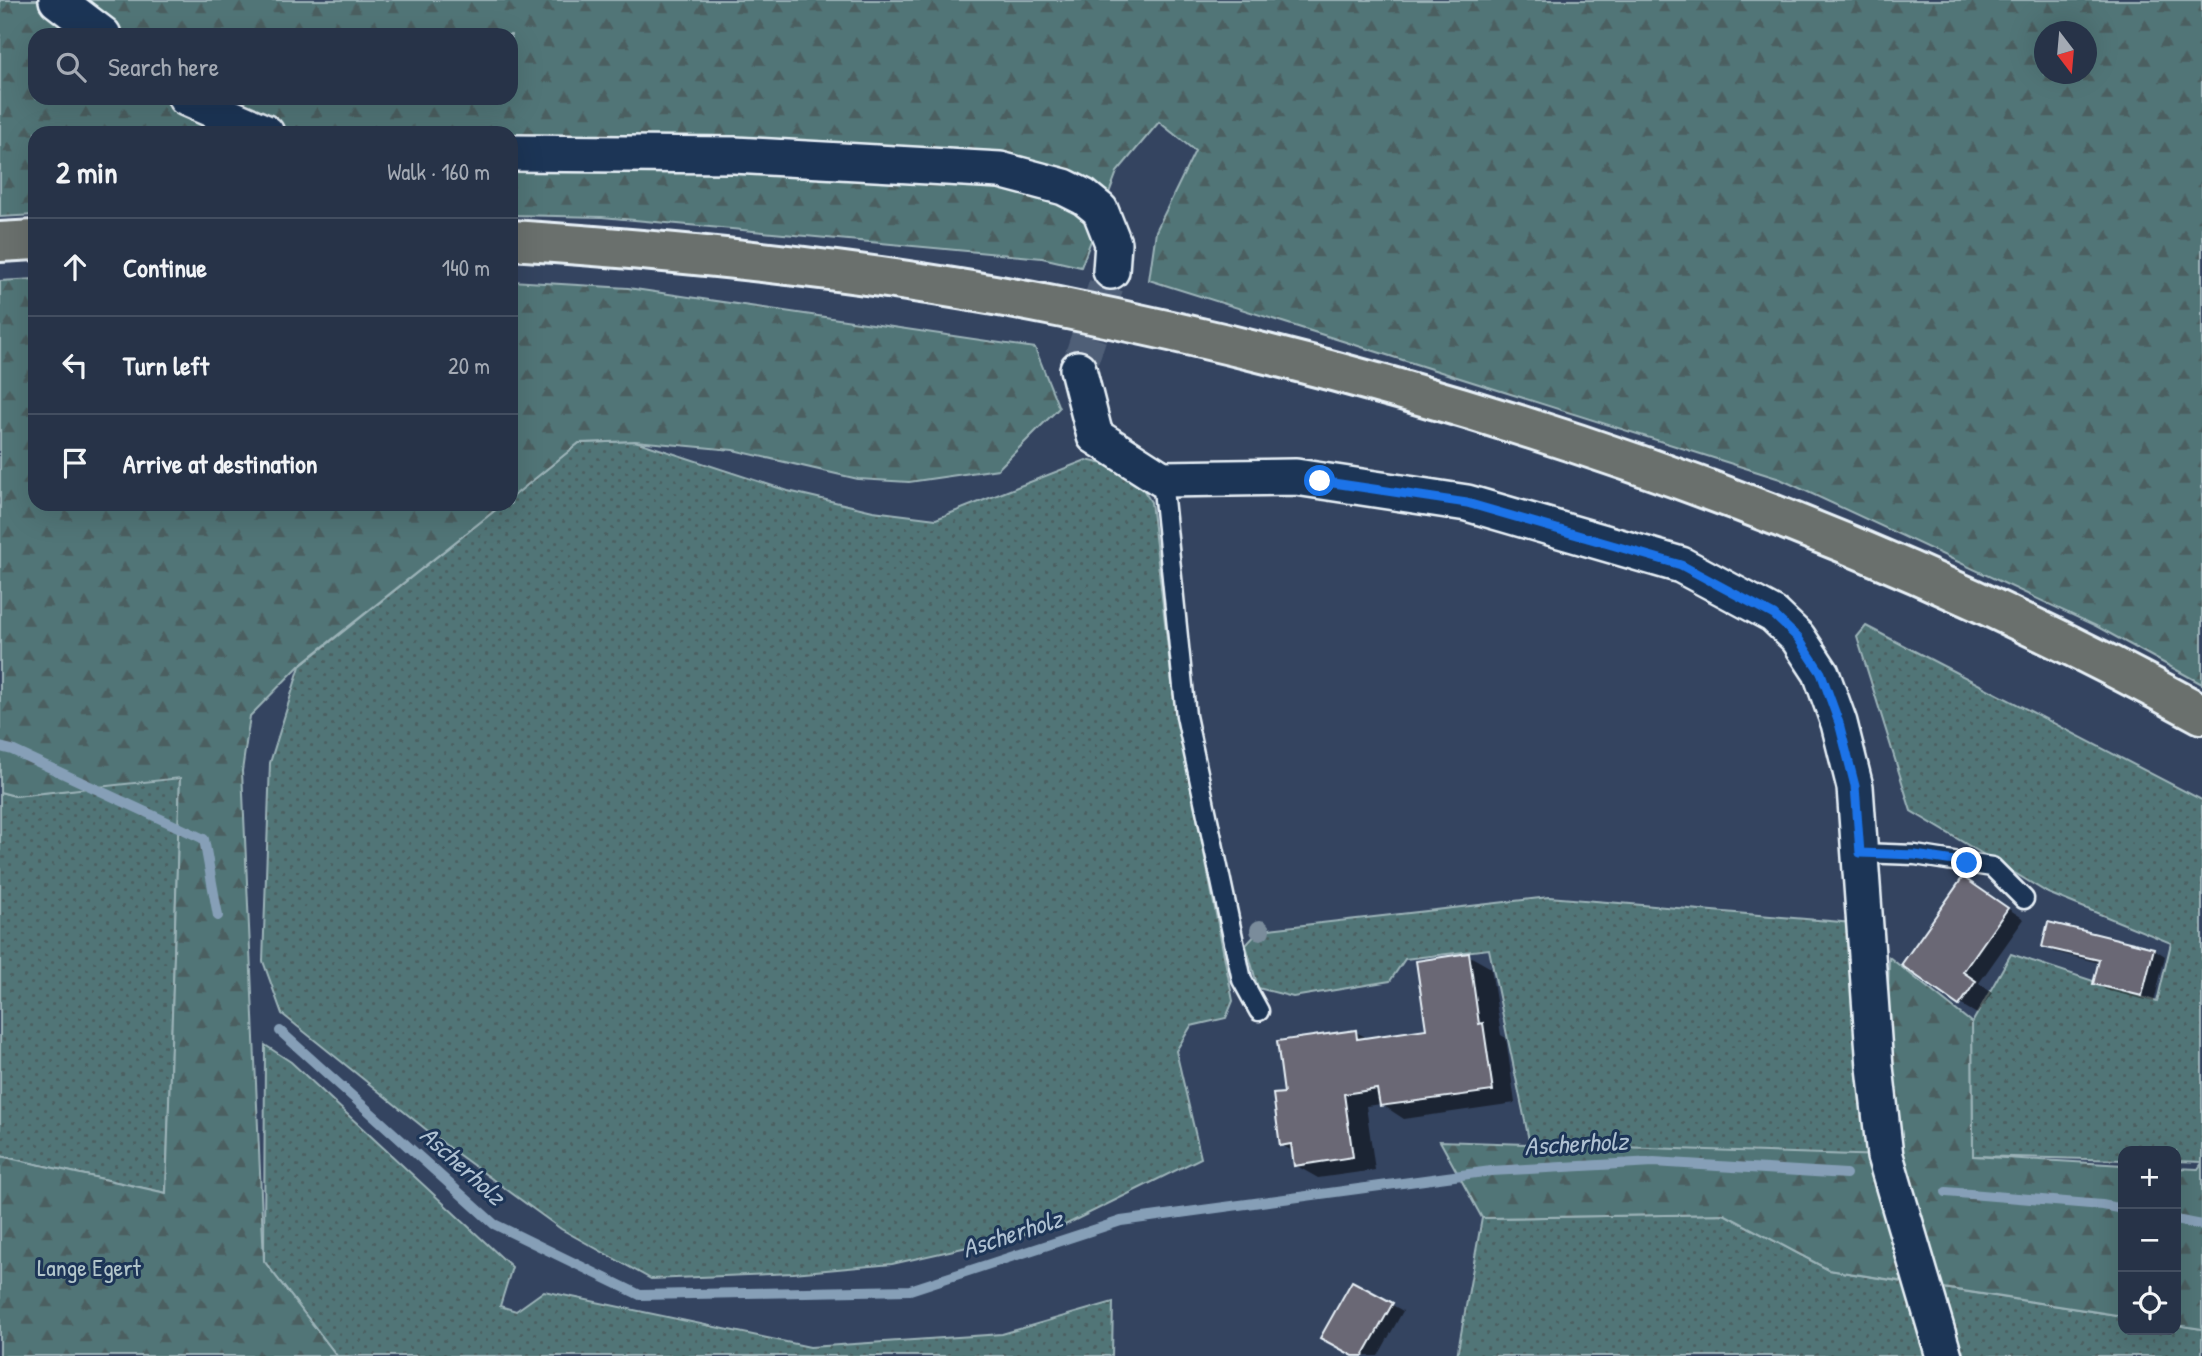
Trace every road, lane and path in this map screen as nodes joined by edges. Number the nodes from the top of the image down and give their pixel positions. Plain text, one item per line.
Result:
1 (57, 0) edge
2 (94, 28) edge
3 (202, 105) edge
4 (250, 126) edge
5 (518, 153) edge
6 (28, 240) edge
7 (518, 241) edge
8 (0, 242) edge
9 (1111, 271) tunnel mouth
10 (1077, 369) tunnel mouth
11 (1162, 479) junction
12 (2202, 714) edge
13 (1860, 853) junction
14 (2024, 899) dead end
15 (1259, 1011) dead end
16 (1944, 1356) edge

1 - 2 street
3 - 4 street
5 - 9 street
6 - 8 main road
7 - 12 main road
10 - 11 street
11 - 13 street
11 - 15 lane
13 - 14 lane
13 - 16 street

